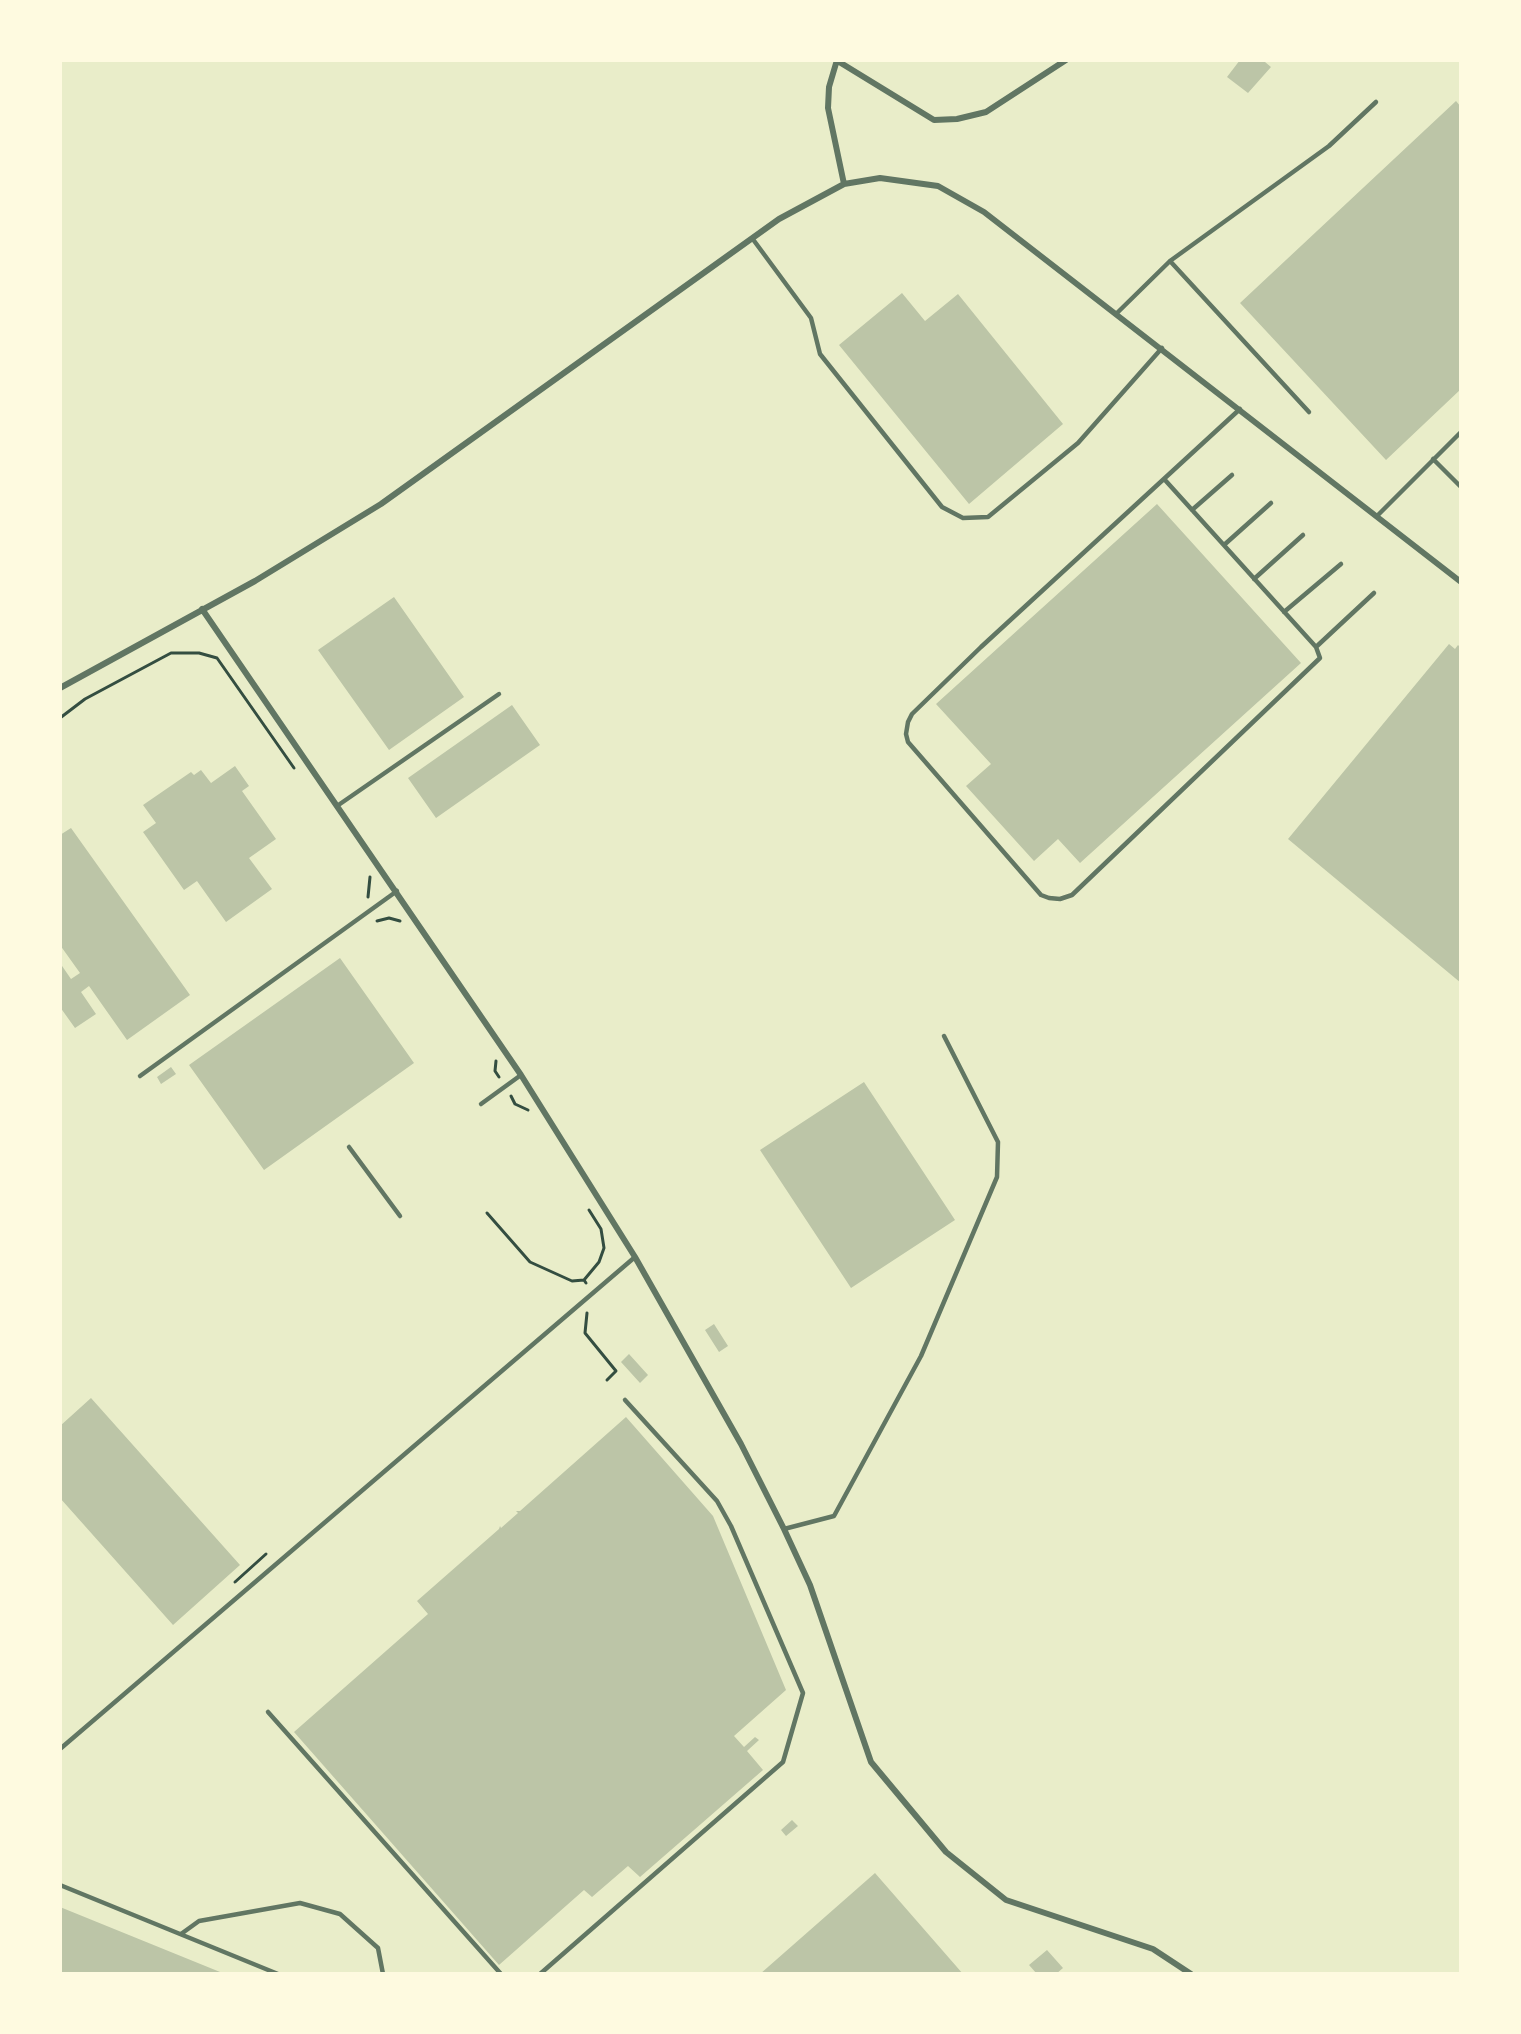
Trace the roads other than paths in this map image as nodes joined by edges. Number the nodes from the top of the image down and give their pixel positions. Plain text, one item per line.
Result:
1 (836, 60) edge
2 (1066, 60) edge
3 (1376, 102) dead end
4 (844, 184) junction
5 (752, 238) junction
6 (1170, 261) junction
7 (1117, 314) junction
8 (1162, 348) junction
9 (1240, 409) junction
10 (1309, 412) dead end
11 (1461, 432) edge
12 (1433, 459) junction
13 (1232, 475) dead end
14 (1165, 480) junction
15 (1461, 488) edge
16 (1270, 503) dead end
17 (1192, 510) junction
18 (1377, 516) junction
19 (1303, 535) dead end
20 (1224, 545) junction
21 (1341, 564) dead end
22 (1254, 579) junction
23 (1461, 582) edge
24 (1374, 593) dead end
25 (202, 609) junction
26 (1284, 612) junction
27 (1316, 647) junction
28 (60, 688) edge
29 (499, 694) dead end
30 (337, 806) junction
31 (397, 891) junction
32 (944, 1036) dead end
33 (522, 1075) junction
34 (141, 1076) dead end
35 (482, 1104) dead end
36 (349, 1147) dead end
37 (400, 1216) dead end
38 (635, 1257) junction
39 (625, 1400) dead end
40 (784, 1529) junction
41 (268, 1712) dead end
42 (60, 1749) edge
43 (60, 1885) edge
44 (181, 1934) junction
45 (278, 1974) edge
46 (383, 1974) edge
47 (501, 1974) edge
48 (540, 1974) edge
49 (1191, 1974) edge

1 - 2 street
1 - 4 street
3 - 6 lane
4 - 5 street
4 - 7 street
5 - 8 lane
5 - 25 street
6 - 7 lane
6 - 10 lane
7 - 8 street
8 - 9 street
9 - 14 lane
9 - 18 street
11 - 12 lane
12 - 15 lane
12 - 18 lane
13 - 17 lane
14 - 17 lane
14 - 27 lane
16 - 20 lane
17 - 20 lane
18 - 23 street
19 - 22 lane
20 - 22 lane
21 - 26 lane
22 - 26 lane
24 - 27 lane
25 - 28 street
25 - 30 street
26 - 27 lane
29 - 30 lane
30 - 31 street
31 - 33 street
31 - 34 lane
32 - 40 lane
33 - 35 lane
33 - 38 street
36 - 37 lane
38 - 40 street
38 - 42 lane
39 - 48 lane
40 - 49 street
41 - 47 lane
43 - 44 lane
44 - 45 lane
44 - 46 lane

